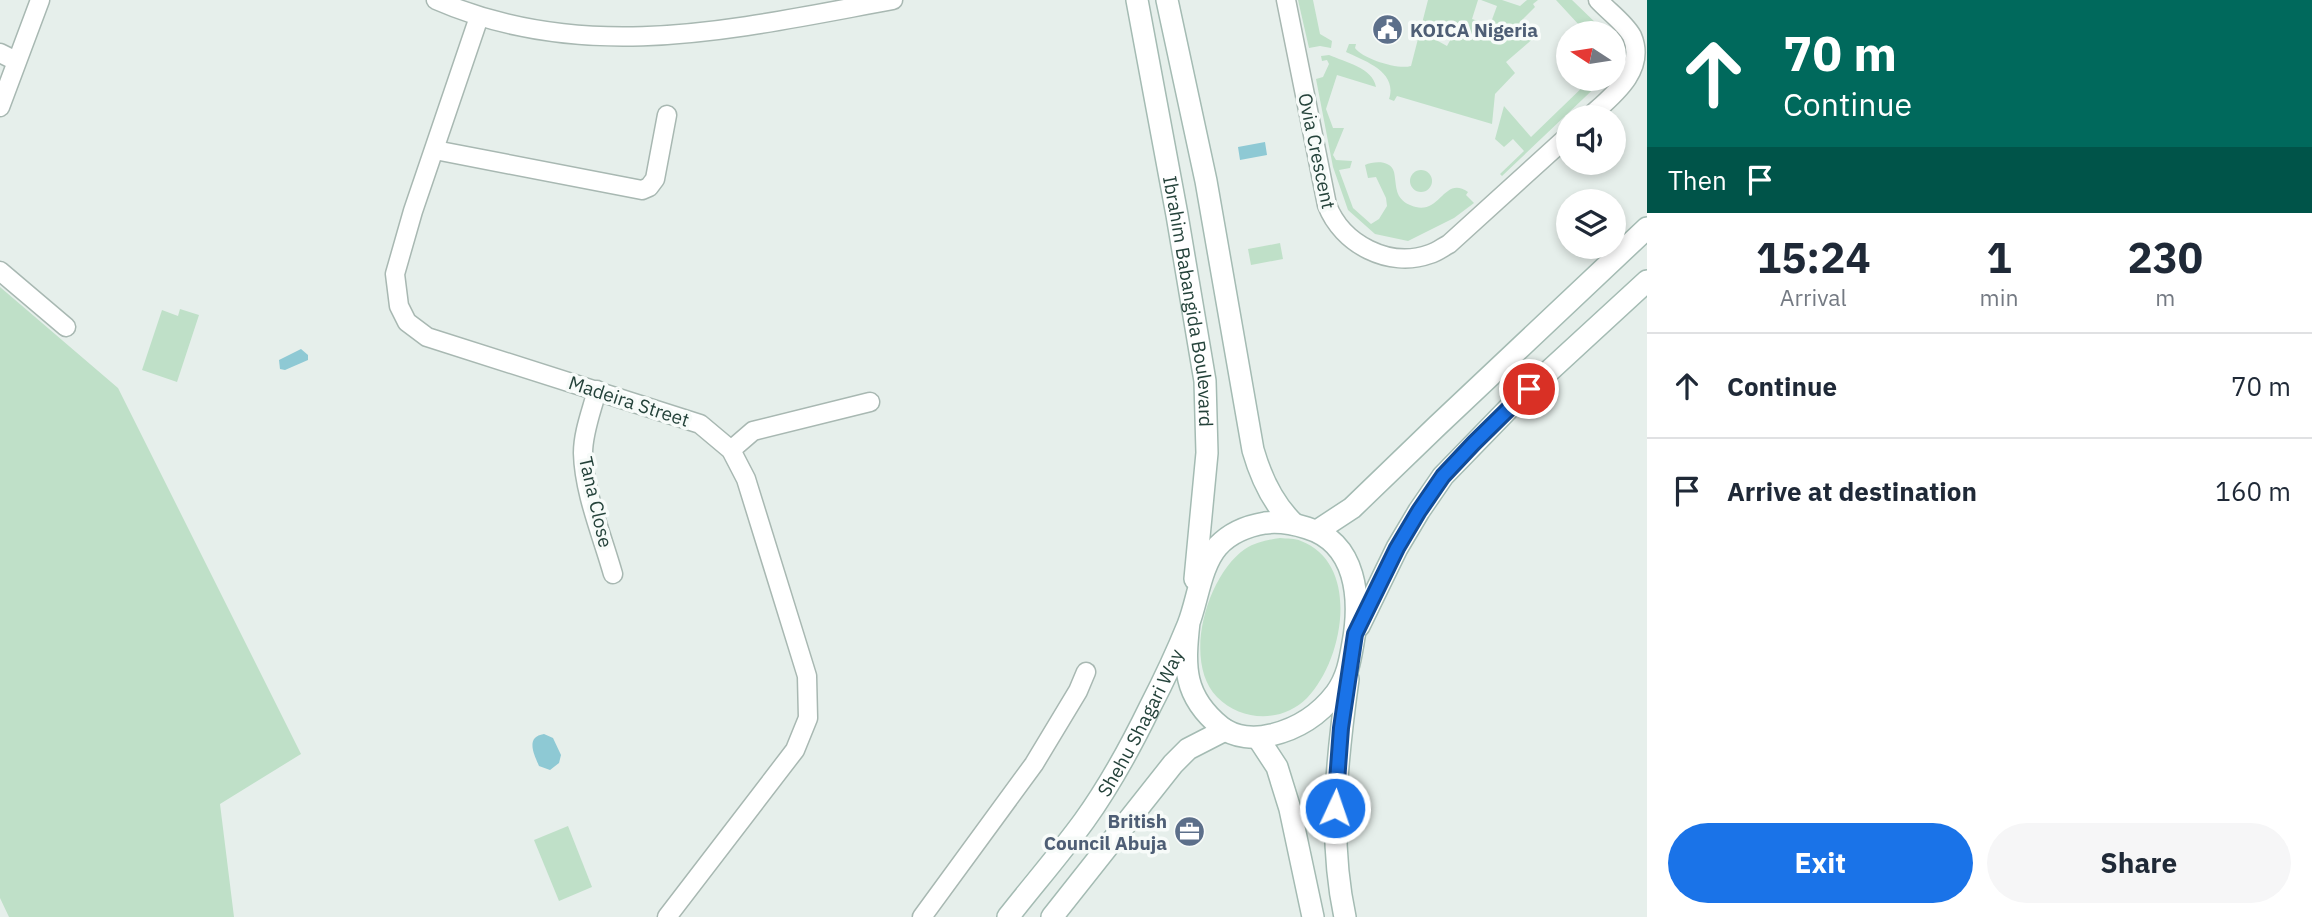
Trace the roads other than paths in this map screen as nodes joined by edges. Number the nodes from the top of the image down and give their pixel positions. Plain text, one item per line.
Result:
1 (40, 0) edge
2 (436, 0) edge
3 (893, 0) edge
4 (1137, 0) edge
5 (1167, 0) edge
6 (1286, 0) edge
7 (1598, 0) edge
8 (845, 4) edge
9 (479, 17) junction
10 (8, 57) edge
11 (1602, 105) edge
12 (0, 107) edge
13 (667, 115) dead end
14 (1556, 147) edge
15 (435, 150) junction
16 (1647, 229) edge
17 (0, 271) edge
18 (1647, 281) edge
19 (65, 327) dead end
20 (597, 390) junction
21 (870, 402) dead end
22 (731, 450) junction
23 (1294, 524) junction
24 (1317, 531) junction
25 (613, 574) dead end
26 (1191, 614) junction
27 (1355, 634) junction
28 (1349, 668) junction
29 (1086, 672) dead end
30 (1224, 730) junction
31 (1258, 738) junction
32 (667, 917) edge
33 (922, 917) edge
34 (1008, 917) edge
35 (1052, 917) edge
36 (1313, 917) edge
37 (1345, 917) edge

1 - 10 street
2 - 9 street
3 - 8 street
4 - 26 main road, Ibrahim Babangida Boulevard
5 - 23 main road, Ibrahim Babangida Boulevard
6 - 14 street, Ovia Crescent
7 - 11 street
8 - 9 street
9 - 15 street, Madeira Street
10 - 12 street
13 - 15 street
15 - 20 street, Madeira Street
16 - 24 main road
17 - 19 street
18 - 27 main road
20 - 22 street, Madeira Street
20 - 25 street, Tana Close
21 - 22 street
22 - 32 street, Madeira Street
23 - 24 main road
23 - 26 main road
24 - 27 main road
26 - 30 main road
26 - 34 main road, Shehu Shagari Way
27 - 28 main road
28 - 31 main road
28 - 37 main road
29 - 33 street
30 - 31 main road
30 - 35 main road, Shehu Shagari Way
31 - 36 main road

